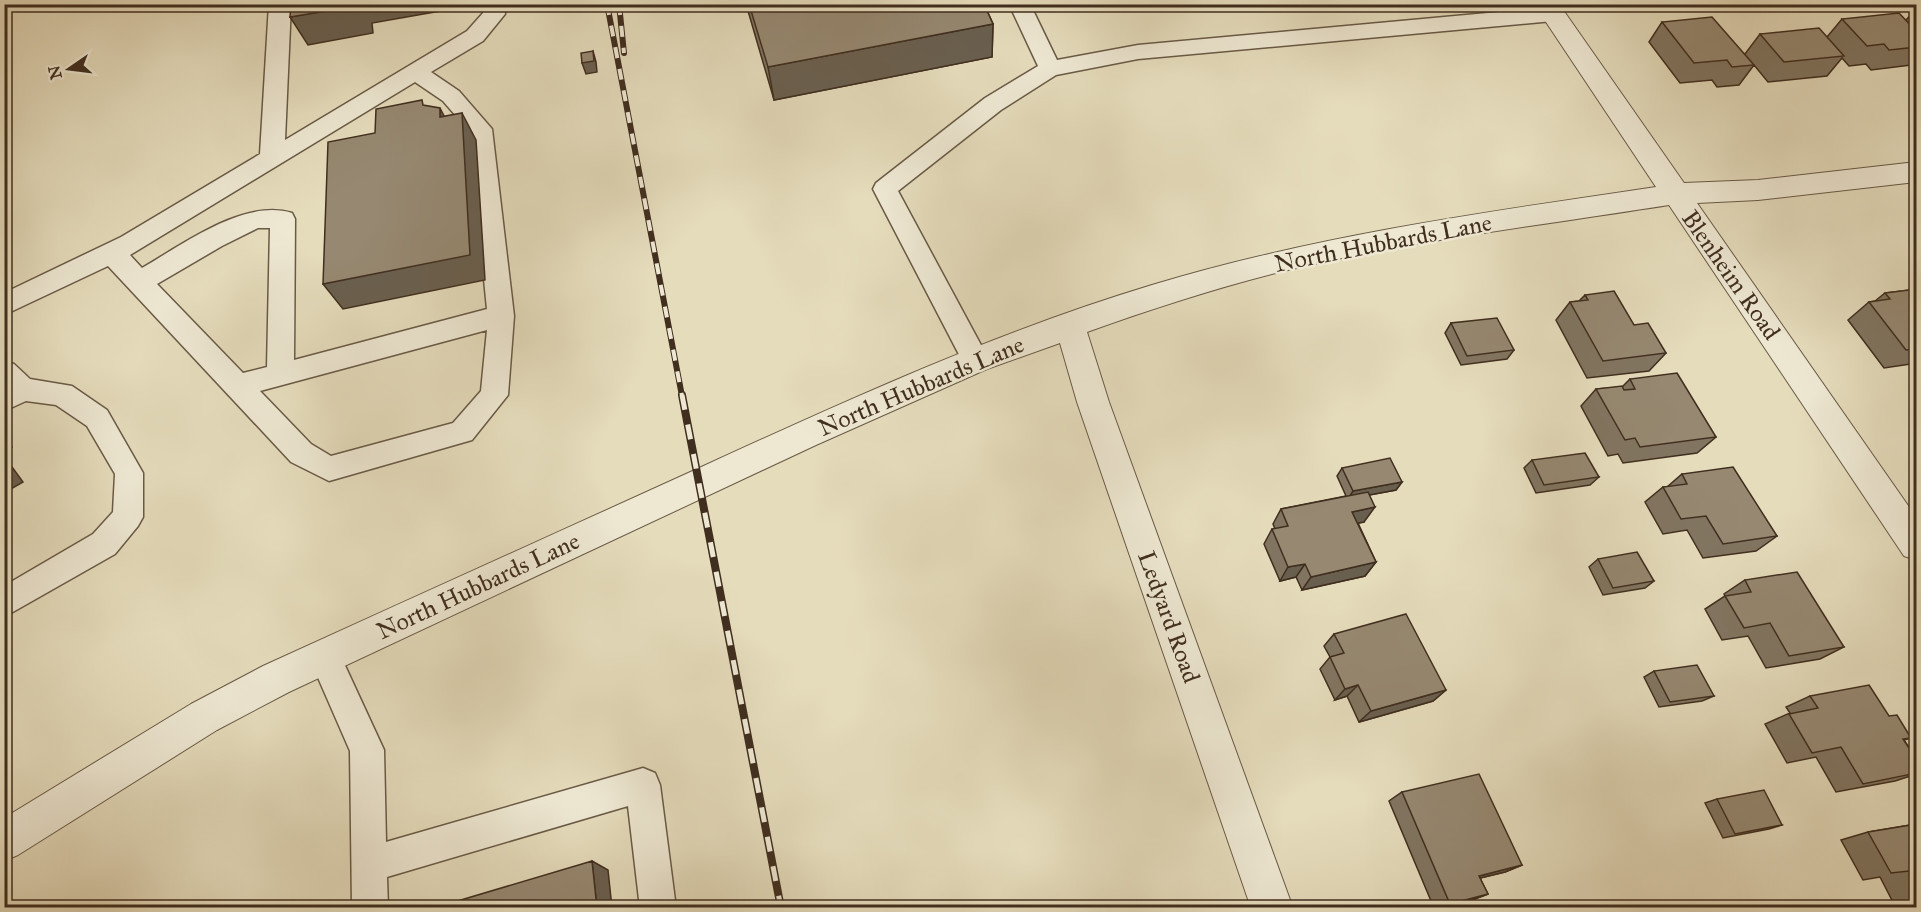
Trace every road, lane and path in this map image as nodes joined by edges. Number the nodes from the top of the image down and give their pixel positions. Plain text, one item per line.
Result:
1 (280, 4) edge
2 (493, 4) edge
3 (1019, 4) edge
4 (1549, 9) edge
5 (1050, 69) junction
6 (415, 72) junction
7 (273, 158) junction
8 (1917, 172) edge
9 (1675, 194) junction
10 (112, 253) junction
11 (139, 282) junction
12 (4, 305) edge
13 (501, 316) junction
14 (1070, 326) junction
15 (976, 360) junction
16 (280, 375) junction
17 (237, 386) junction
18 (11, 387) edge
19 (1917, 545) edge
20 (4, 603) edge
21 (325, 657) junction
22 (4, 841) edge
23 (371, 864) junction
24 (370, 908) edge
25 (658, 908) edge
26 (1272, 908) edge

1 - 7 lane
2 - 6 lane
3 - 5 lane
4 - 5 lane
4 - 9 street, Blenheim Road
5 - 15 lane
6 - 7 lane
6 - 13 lane
7 - 10 lane
8 - 9 street, North Hubbards Lane
9 - 14 street, North Hubbards Lane
9 - 19 street, Blenheim Road
10 - 11 lane
10 - 12 lane
11 - 16 lane
11 - 17 lane
13 - 16 lane
13 - 17 lane
14 - 15 street, North Hubbards Lane
14 - 26 street, Ledyard Road
15 - 21 street, North Hubbards Lane
16 - 17 lane
18 - 20 lane
21 - 22 street, North Hubbards Lane
21 - 23 lane
23 - 24 lane
23 - 25 lane

